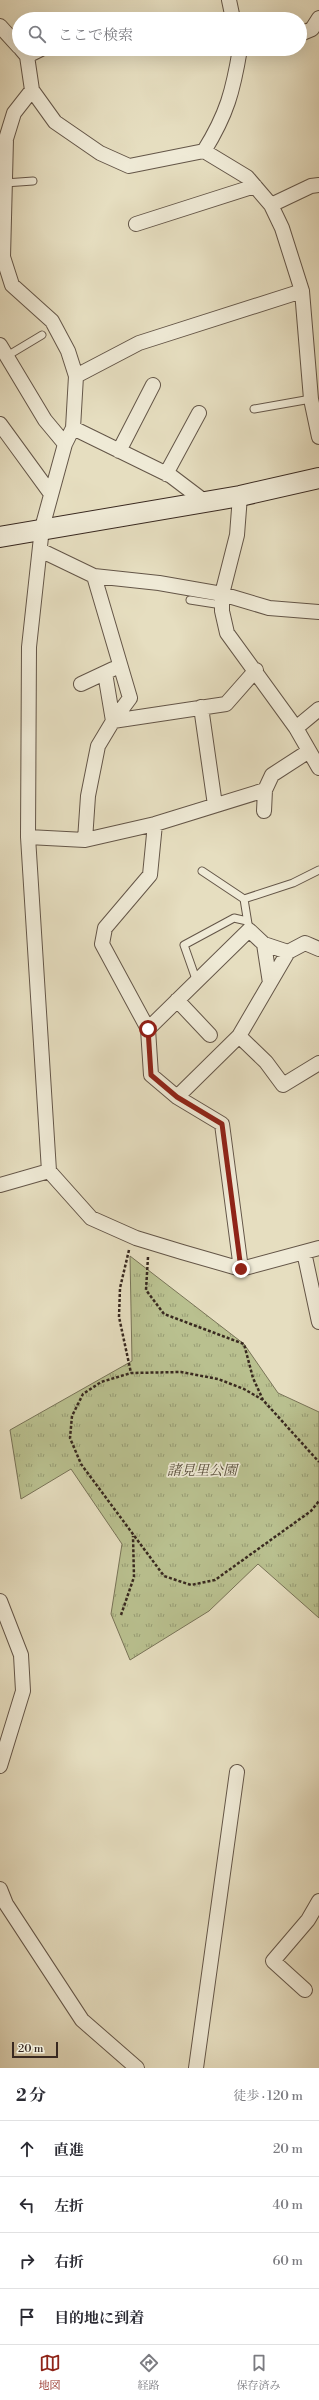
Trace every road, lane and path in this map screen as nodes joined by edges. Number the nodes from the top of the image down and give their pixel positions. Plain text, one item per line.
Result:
1 (229, 0) edge
2 (232, 12) edge
3 (319, 18) edge
4 (0, 26) edge
5 (307, 31) edge
6 (12, 39) edge
7 (24, 56) edge
8 (239, 56) edge
9 (32, 90) junction
10 (204, 151) junction
11 (33, 181) dead end
12 (5, 183) junction
13 (319, 185) edge
14 (255, 186) junction
15 (271, 205) junction
16 (136, 224) dead end
17 (1, 257) edge
18 (302, 291) junction
19 (42, 335) dead end
20 (3, 351) edge
21 (76, 376) junction
22 (153, 385) dead end
23 (311, 399) junction
24 (254, 409) dead end
25 (199, 413) dead end
26 (0, 424) edge
27 (73, 428) junction
28 (319, 437) edge
29 (65, 444) junction
30 (119, 451) junction
31 (166, 474) junction
32 (319, 478) edge
33 (51, 494) junction
34 (240, 496) junction
35 (204, 501) junction
36 (42, 528) junction
37 (0, 537) edge
38 (40, 550) junction
39 (94, 576) junction
40 (190, 600) dead end
41 (222, 600) junction
42 (319, 612) edge
43 (120, 666) junction
44 (256, 670) junction
45 (105, 673) junction
46 (81, 684) dead end
47 (201, 707) junction
48 (319, 709) edge
49 (114, 721) junction
50 (296, 728) junction
51 (309, 751) junction
52 (319, 768) edge
53 (265, 790) junction
54 (215, 805) junction
55 (264, 811) dead end
56 (155, 824) junction
57 (28, 837) junction
58 (85, 840) junction
59 (319, 870) edge
60 (202, 871) dead end
61 (244, 899) junction
62 (248, 925) junction
63 (264, 944) junction
64 (319, 949) edge
65 (288, 952) junction
66 (196, 982) junction
67 (270, 983) junction
68 (178, 1000) junction
69 (148, 1029) junction
70 (210, 1035) dead end
71 (239, 1036) junction
72 (319, 1063) edge
73 (177, 1097) junction
74 (49, 1171) junction
75 (0, 1185) edge
76 (149, 1246) junction
77 (319, 1248) edge
78 (304, 1252) junction
79 (241, 1269) junction
80 (319, 1322) edge
81 (131, 1373) junction
82 (263, 1400) junction
83 (319, 1462) edge
84 (319, 1502) edge
85 (133, 1534) junction
86 (0, 1601) edge
87 (120, 1615) dead end
88 (0, 1766) edge
89 (237, 1772) dead end
90 (0, 1889) edge
91 (319, 1901) edge
92 (304, 1990) dead end
93 (138, 2068) edge
94 (196, 2068) edge

1 - 2 street
3 - 5 street
4 - 6 street
7 - 9 street
8 - 10 street
9 - 10 street
9 - 12 street
10 - 14 street
11 - 12 lane
12 - 17 street
13 - 15 street
14 - 15 street
14 - 16 street
15 - 18 street
17 - 21 street
18 - 21 street
18 - 23 street
19 - 20 lane
20 - 29 street
21 - 27 street
22 - 30 street
23 - 24 lane
23 - 28 street
25 - 31 street
26 - 33 street
27 - 29 street
27 - 30 street
29 - 33 street
30 - 31 street
31 - 35 street
32 - 34 street
33 - 36 street
34 - 35 street
34 - 41 street
35 - 36 street
36 - 37 street
36 - 38 street
38 - 39 street
38 - 57 street
39 - 41 street
39 - 43 street
40 - 41 lane
41 - 42 street
41 - 44 street
43 - 45 street
43 - 49 street
44 - 47 street
44 - 50 street
45 - 46 street
45 - 49 street
47 - 49 street
47 - 54 street
48 - 50 street
49 - 58 street
50 - 51 street
51 - 52 street
51 - 53 street
53 - 54 street
53 - 55 street
54 - 56 street
56 - 58 street
56 - 69 street
57 - 58 street
57 - 74 street
59 - 61 lane
60 - 61 lane
61 - 62 lane
62 - 63 street
62 - 66 street
62 - 66 lane
63 - 65 street
63 - 67 street
64 - 65 street
65 - 67 street
66 - 68 street
67 - 71 street
68 - 69 street
68 - 70 street
69 - 73 street
71 - 72 street
71 - 73 street
73 - 79 street
74 - 75 street
74 - 76 street
76 - 79 street
76 - 81 path
76 - 82 path
77 - 78 street
78 - 79 street
78 - 80 street
81 - 82 path
81 - 85 path
82 - 83 path
84 - 85 path
85 - 87 path
86 - 88 street
89 - 94 street
90 - 93 street
91 - 92 street

